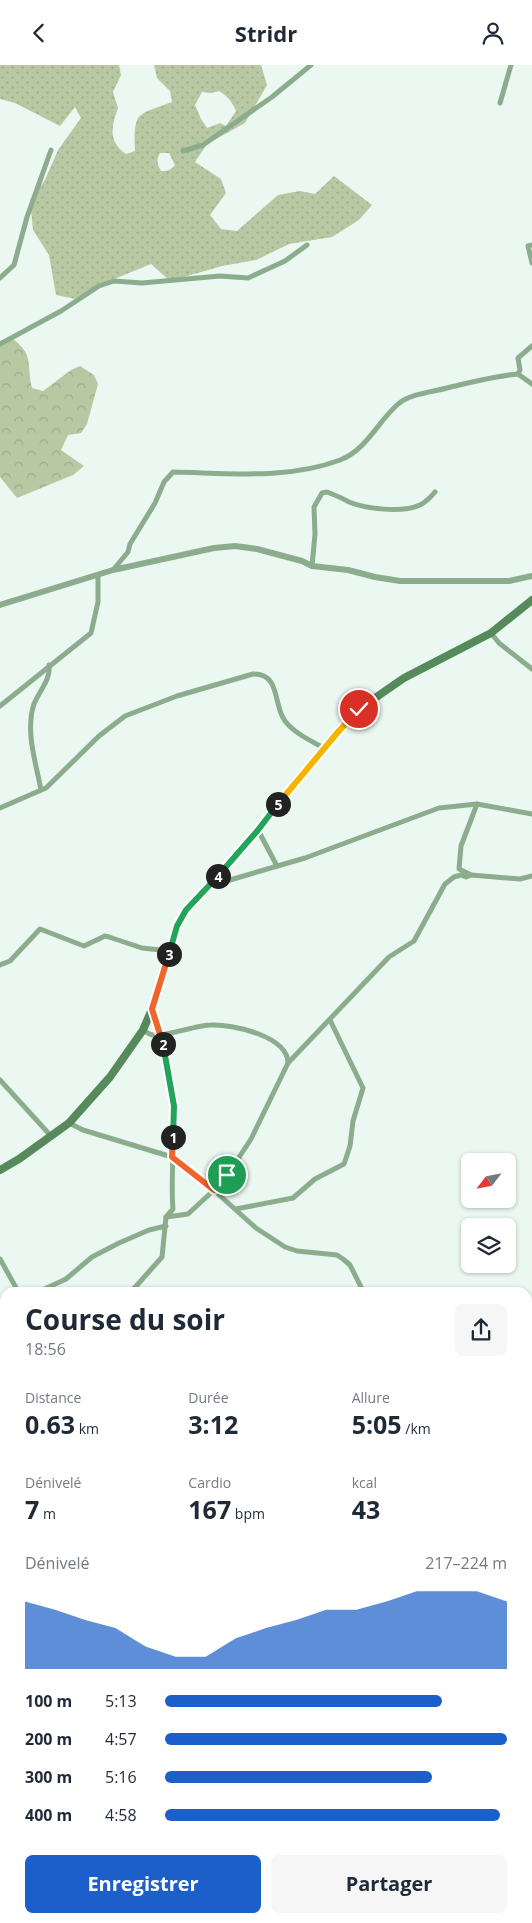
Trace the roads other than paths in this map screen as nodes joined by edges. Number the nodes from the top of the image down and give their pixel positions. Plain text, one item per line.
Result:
1 (311, 65) edge
2 (511, 65) edge
3 (500, 103) dead end
4 (51, 150) dead end
5 (183, 151) dead end
6 (307, 245) dead end
7 (532, 245) edge
8 (532, 263) edge
9 (0, 278) edge
10 (0, 344) edge
11 (532, 346) edge
12 (518, 374) junction
13 (532, 384) edge
14 (435, 492) dead end
15 (312, 567) junction
16 (113, 570) junction
17 (98, 575) junction
18 (532, 577) edge
19 (532, 599) edge
20 (0, 605) edge
21 (491, 633) junction
22 (50, 665) junction
23 (532, 669) edge
24 (0, 706) edge
25 (324, 747) junction
26 (41, 789) junction
27 (477, 804) junction
28 (0, 808) edge
29 (532, 814) edge
30 (258, 830) junction
31 (277, 866) junction
32 (471, 875) junction
33 (532, 876) edge
34 (215, 880) junction
35 (170, 951) junction
36 (0, 965) edge
37 (152, 1009) junction
38 (330, 1020) junction
39 (143, 1031) junction
40 (161, 1035) junction
41 (288, 1063) junction
42 (0, 1080) edge
43 (69, 1123) junction
44 (51, 1136) junction
45 (172, 1157) junction
46 (0, 1170) edge
47 (214, 1190) junction
48 (236, 1209) junction
49 (166, 1217) junction
50 (166, 1226) junction
51 (0, 1259) edge
52 (16, 1287) edge
53 (49, 1287) edge
54 (135, 1287) edge
55 (361, 1287) edge

1 - 5 street
2 - 3 street
4 - 9 street
6 - 10 street
7 - 8 street
11 - 12 street
12 - 13 street
12 - 16 street
14 - 15 street
15 - 16 street
15 - 18 street
16 - 17 street
17 - 20 street
17 - 22 street
19 - 21 main road
21 - 23 street
21 - 25 main road
22 - 24 street
22 - 26 street
25 - 26 street
25 - 30 main road
26 - 28 street
27 - 29 street
27 - 31 street
27 - 32 street
30 - 31 street
30 - 34 main road
31 - 34 street
32 - 33 street
32 - 38 street
34 - 35 main road
35 - 36 street
35 - 37 main road
37 - 39 main road
37 - 40 street
38 - 41 street
38 - 48 street
39 - 40 street
39 - 43 main road
40 - 41 street
40 - 45 street
41 - 47 street
42 - 44 street
43 - 44 main road
43 - 45 street
44 - 46 main road
45 - 47 street
45 - 49 street
47 - 48 street
47 - 49 street
48 - 55 street
49 - 50 street
50 - 53 street
50 - 54 street
51 - 52 street

